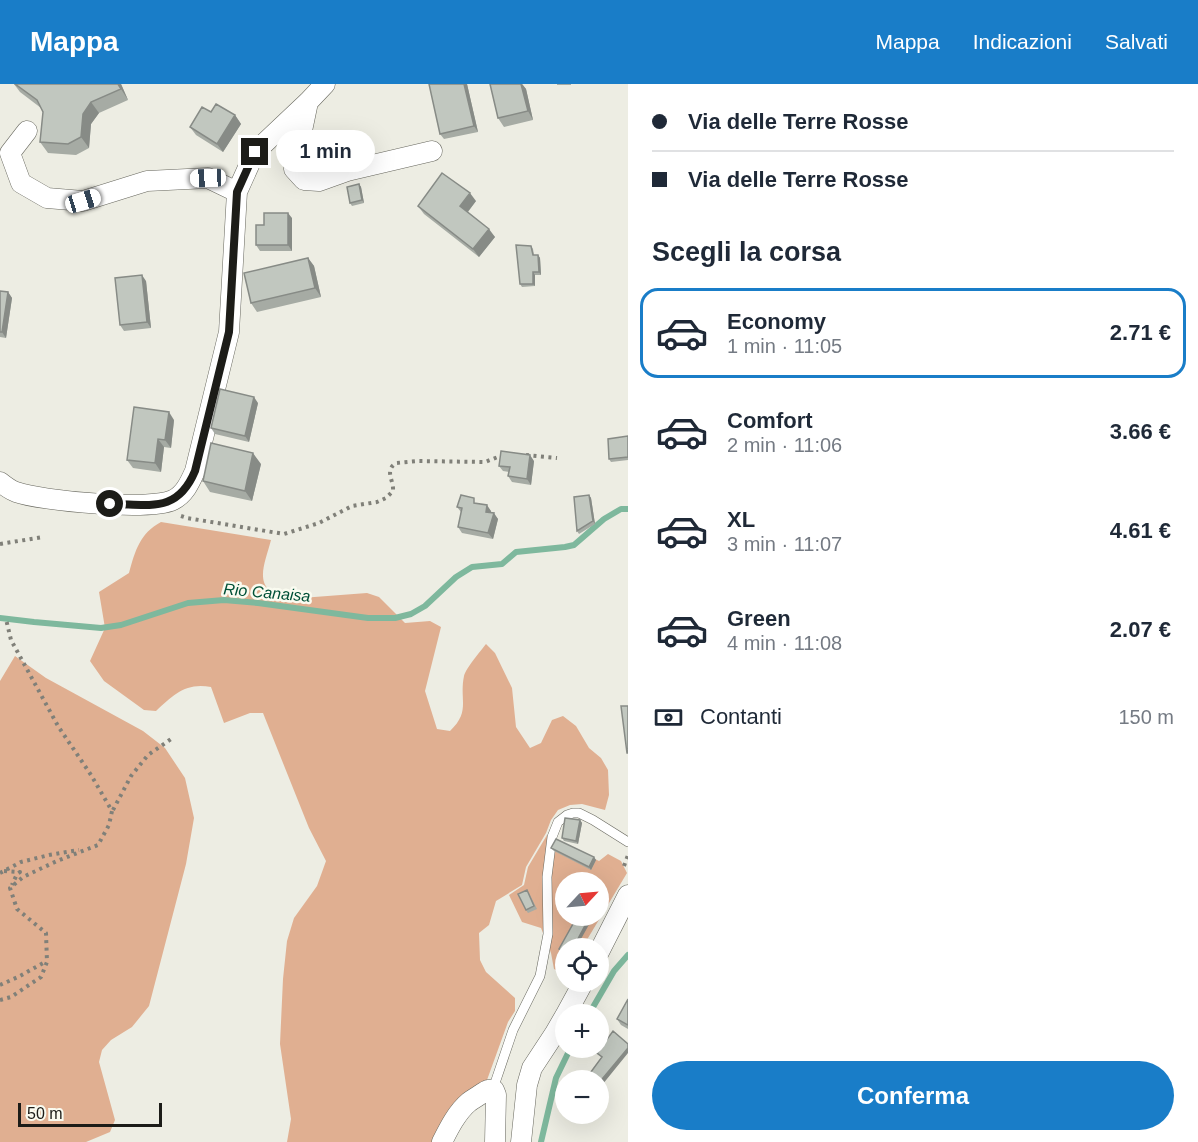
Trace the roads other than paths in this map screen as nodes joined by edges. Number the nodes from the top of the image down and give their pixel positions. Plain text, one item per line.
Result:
1 (325, 84) edge
2 (308, 102) junction
3 (27, 131) dead end
4 (432, 151) dead end
5 (237, 192) junction
6 (0, 482) edge
7 (628, 842) edge
8 (628, 895) edge
9 (606, 938) edge
10 (555, 1033) edge
11 (493, 1089) junction
12 (442, 1142) edge
13 (495, 1142) edge
14 (521, 1142) edge

1 - 2 street
2 - 4 street
2 - 5 street
3 - 5 street
5 - 6 street
7 - 11 lane
8 - 9 street
10 - 14 street
11 - 12 street
11 - 13 street

